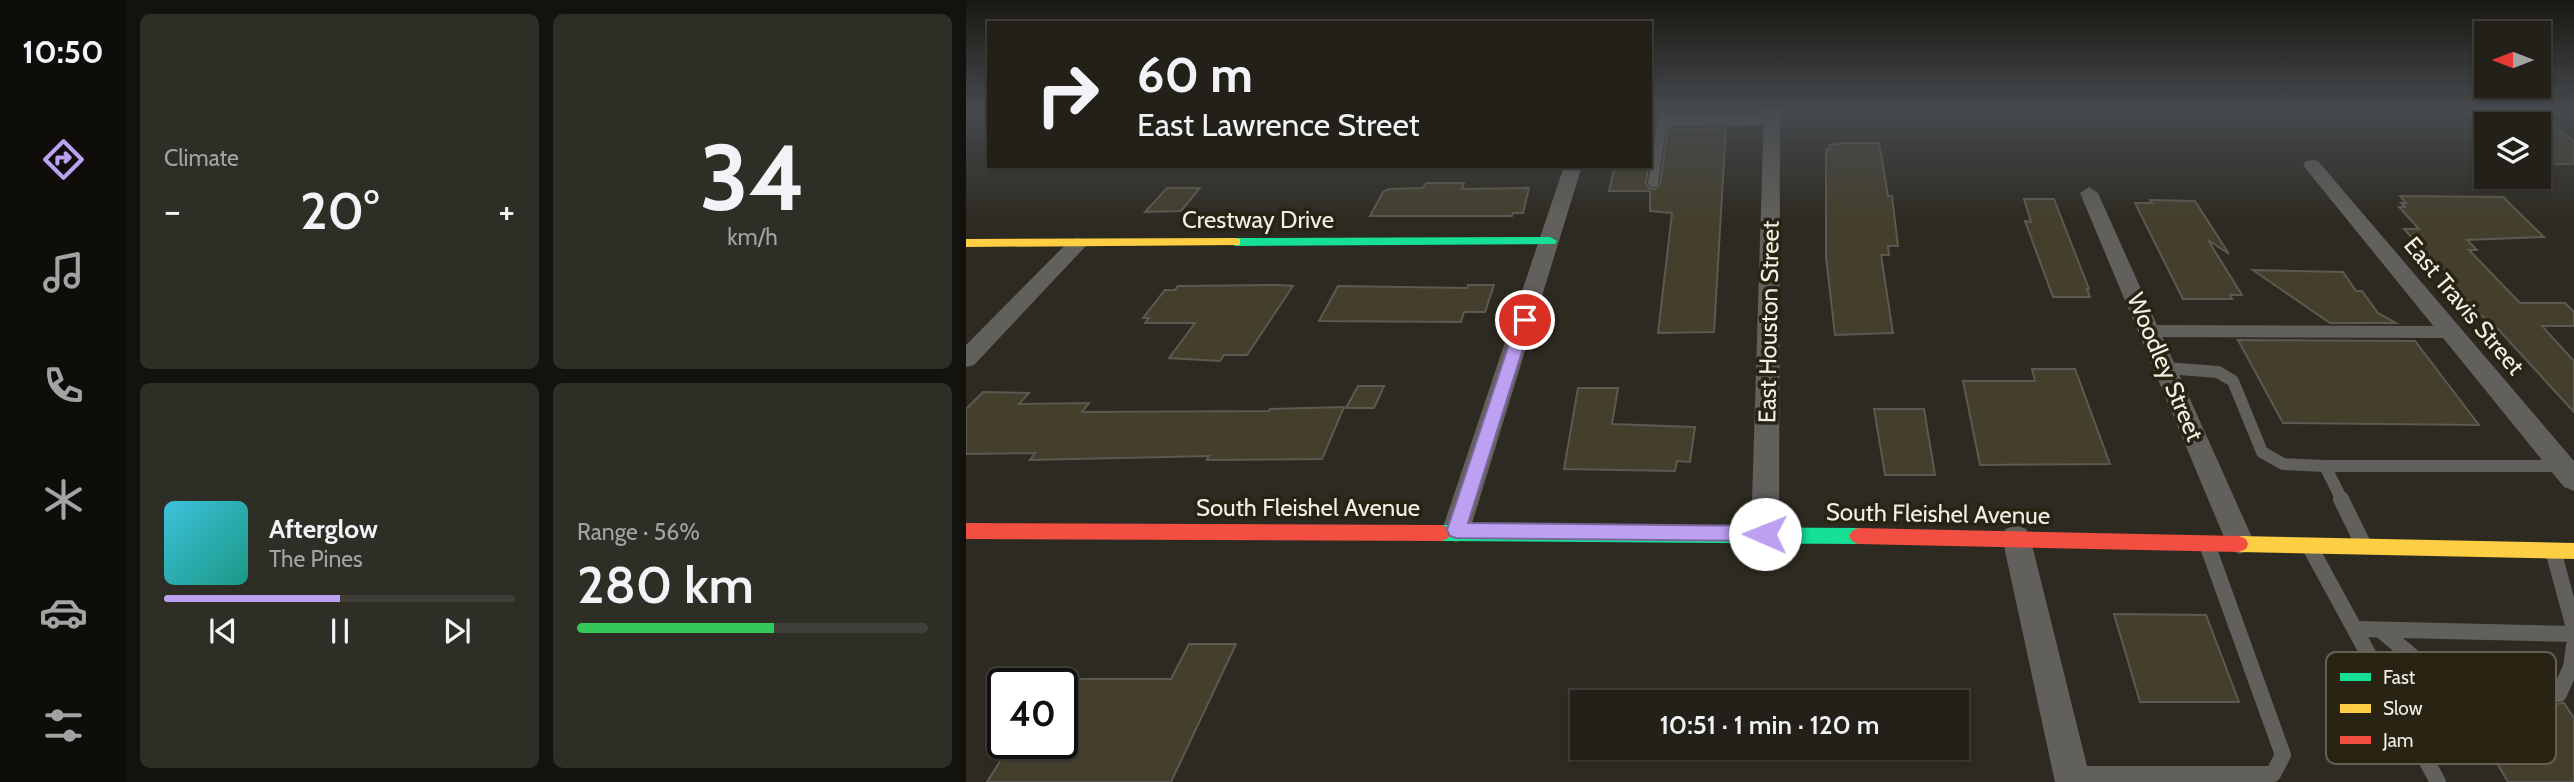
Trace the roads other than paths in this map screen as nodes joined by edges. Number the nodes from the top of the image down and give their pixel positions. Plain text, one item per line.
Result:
1 (1658, 146) edge
2 (1771, 146) edge
3 (2312, 165) dead end
4 (1572, 168) edge
5 (1653, 182) dead end
6 (2089, 193) dead end
7 (1550, 241) junction
8 (966, 243) edge
9 (1077, 244) junction
10 (2150, 331) junction
11 (2451, 332) junction
12 (966, 359) edge
13 (2166, 368) junction
14 (2325, 466) junction
15 (2568, 473) edge
16 (1456, 530) junction
17 (966, 531) edge
18 (1765, 534) junction
19 (2016, 537) junction
20 (2206, 541) junction
21 (2241, 542) junction
22 (2309, 544) junction
23 (2363, 546) junction
24 (2553, 551) junction
25 (2574, 551) edge
26 (2574, 628) edge
27 (2357, 629) junction
28 (2382, 631) junction
29 (2574, 634) edge
30 (2574, 646) edge
31 (2369, 652) edge
32 (2407, 652) edge
33 (2559, 694) dead end
34 (2428, 764) edge
35 (2072, 778) edge
36 (2438, 782) edge

1 - 5 lane
2 - 18 street, East Houston Street
3 - 11 street, East Travis Street
4 - 7 street
6 - 10 street, Woodley Street
7 - 9 street, Crestway Drive
7 - 16 street
8 - 9 street, Crestway Drive
9 - 12 street
10 - 11 lane
10 - 13 street, Woodley Street
11 - 15 street, East Travis Street
13 - 14 lane
13 - 21 street, Woodley Street
14 - 15 lane
14 - 23 lane
16 - 17 street, South Fleishel Avenue
16 - 18 street, South Fleishel Avenue
18 - 19 street, South Fleishel Avenue
19 - 20 street, South Fleishel Avenue
19 - 35 street
20 - 21 street, South Fleishel Avenue
20 - 35 lane
21 - 22 street, South Fleishel Avenue
22 - 23 street, South Fleishel Avenue
22 - 27 lane
23 - 24 street, South Fleishel Avenue
24 - 25 street, South Fleishel Avenue
24 - 26 lane
27 - 28 lane
27 - 31 lane
28 - 29 lane
28 - 32 lane
30 - 33 lane
34 - 36 lane

